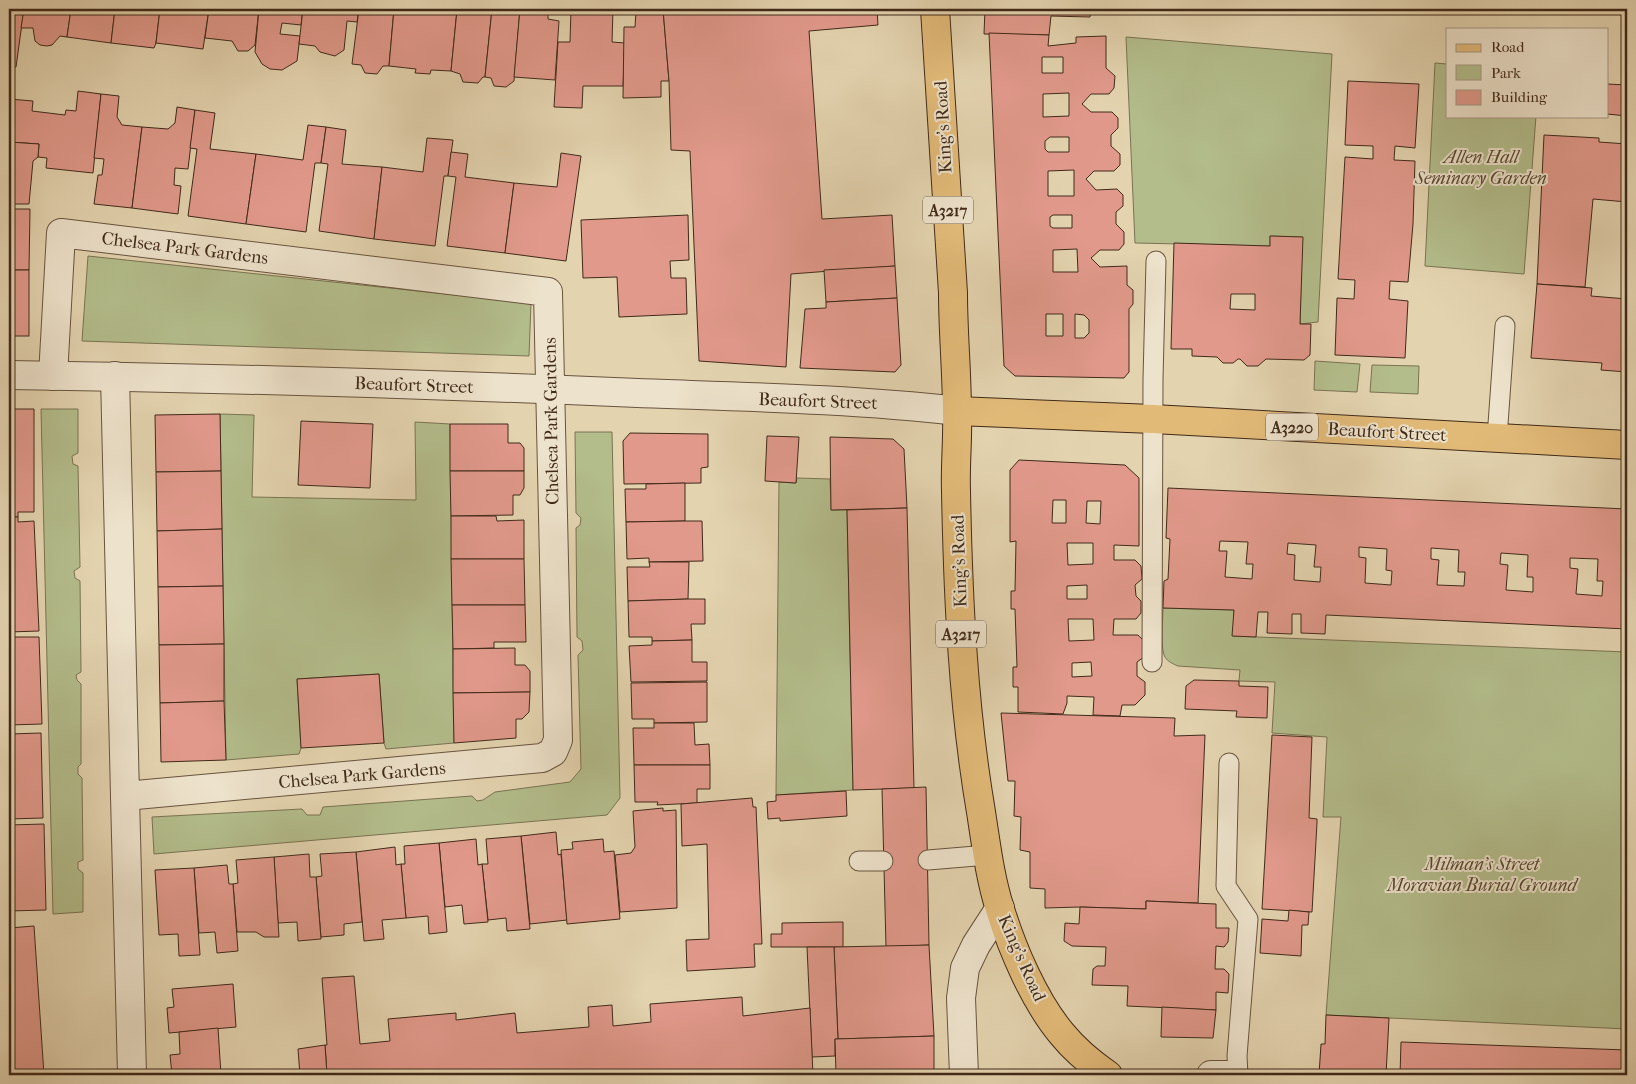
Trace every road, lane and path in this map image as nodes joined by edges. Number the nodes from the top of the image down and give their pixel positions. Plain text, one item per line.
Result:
1 (935, 9) edge
2 (1156, 261) dead end
3 (1505, 326) dead end
4 (9, 375) edge
5 (53, 376) junction
6 (115, 376) junction
7 (550, 389) junction
8 (958, 411) junction
9 (1153, 419) junction
10 (1497, 438) junction
11 (1627, 445) edge
12 (1152, 662) dead end
13 (1230, 762) dead end
14 (125, 796) junction
15 (988, 855) junction
16 (883, 860) dead end
17 (928, 860) dead end
18 (859, 861) dead end
19 (1000, 908) junction
20 (132, 1075) edge
21 (964, 1075) edge
22 (1108, 1075) edge
23 (1211, 1075) edge
24 (1236, 1075) edge

1 - 8 main road, King's Road / A3217
2 - 9 lane
3 - 10 lane
4 - 5 street, Beaufort Street
5 - 6 street, Beaufort Street
5 - 7 street, Chelsea Park Gardens
6 - 7 street, Beaufort Street
6 - 14 street
7 - 8 street, Beaufort Street
7 - 14 street, Chelsea Park Gardens
8 - 9 main road, Beaufort Street / A3220
8 - 15 main road, King's Road / A3217
9 - 10 main road, Beaufort Street / A3220
9 - 12 lane
10 - 11 main road, Beaufort Street / A3220
13 - 24 lane
14 - 20 street
15 - 17 lane
15 - 19 main road, King's Road / A3217
16 - 18 lane
19 - 21 street
19 - 22 main road, King's Road / A3217
23 - 24 street

